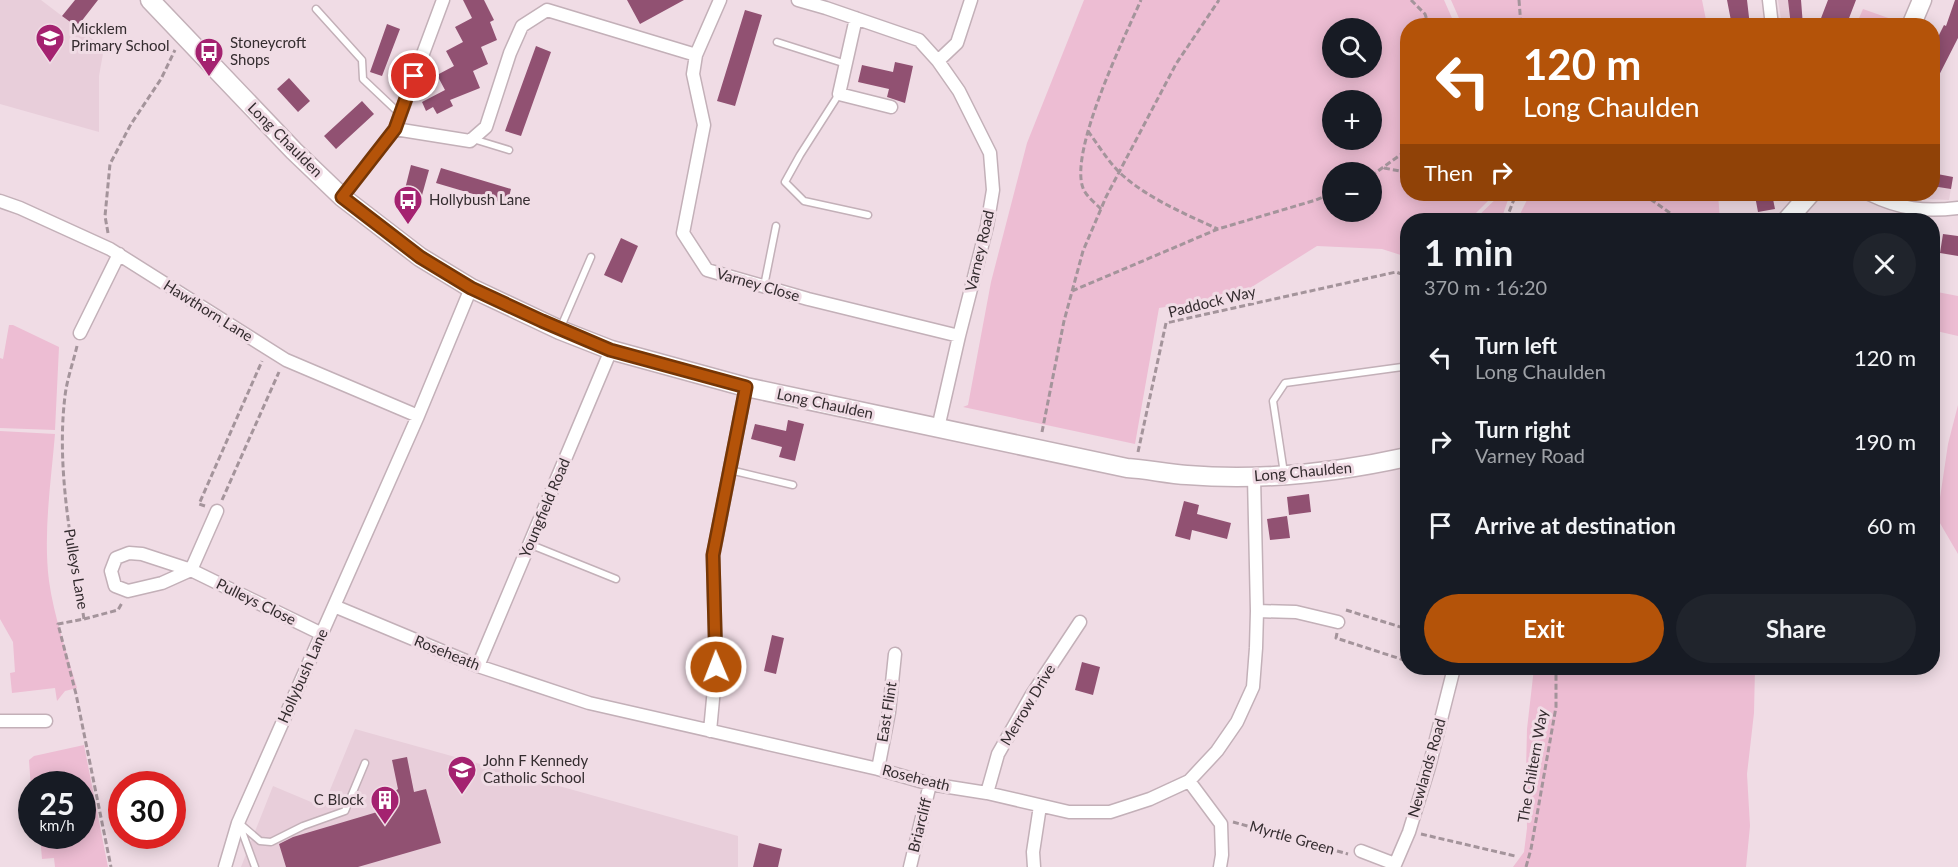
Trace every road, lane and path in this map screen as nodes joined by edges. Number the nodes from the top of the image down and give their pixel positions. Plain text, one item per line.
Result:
1 (150, 0) edge
2 (442, 0) edge
3 (720, 0) edge
4 (798, 0) edge
5 (971, 0) edge
6 (1141, 0) edge
7 (1219, 0) edge
8 (1411, 0) edge
9 (1519, 0) edge
10 (1769, 0) edge
11 (1922, 0) edge
12 (826, 4) edge
13 (316, 9) dead end
14 (856, 18) junction
15 (1426, 18) edge
16 (1520, 18) edge
17 (1771, 18) edge
18 (1914, 18) edge
19 (183, 34) junction
20 (777, 42) dead end
21 (696, 55) junction
22 (938, 61) junction
23 (846, 64) junction
24 (839, 94) junction
25 (891, 107) dead end
26 (400, 114) junction
27 (395, 129) junction
28 (1088, 131) junction
29 (473, 139) junction
30 (509, 150) dead end
31 (1400, 155) edge
32 (1384, 168) joint
33 (1400, 171) edge
34 (1119, 172) junction
35 (342, 197) junction
36 (1322, 197) edge
37 (0, 201) edge
38 (1653, 201) edge
39 (1804, 201) edge
40 (1885, 201) edge
41 (1958, 208) edge
42 (1101, 209) junction
43 (1670, 213) edge
44 (1793, 213) edge
45 (868, 215) dead end
46 (776, 226) dead end
47 (1218, 229) junction
48 (114, 252) junction
49 (591, 257) dead end
50 (1400, 273) edge
51 (764, 286) junction
52 (471, 288) junction
53 (1072, 291) junction
54 (560, 330) junction
55 (80, 333) joint
56 (959, 336) junction
57 (267, 349) junction
58 (610, 350) junction
59 (286, 360) junction
60 (1400, 367) edge
61 (746, 387) junction
62 (418, 416) junction
63 (938, 428) junction
64 (1038, 449) junction
65 (1400, 459) edge
66 (1135, 469) junction
67 (730, 470) junction
68 (1284, 475) junction
69 (1254, 477) junction
70 (793, 485) dead end
71 (217, 511) junction
72 (530, 544) junction
73 (191, 570) junction
74 (616, 579) dead end
75 (128, 591) junction
76 (334, 606) junction
77 (1257, 611) junction
78 (84, 619) junction
79 (1080, 622) dead end
80 (1338, 622) junction
81 (1400, 627) edge
82 (322, 634) junction
83 (895, 654) dead end
84 (1400, 659) edge
85 (478, 666) junction
86 (1452, 675) edge
87 (1556, 675) edge
88 (0, 721) edge
89 (46, 721) dead end
90 (710, 731) junction
91 (365, 763) dead end
92 (878, 768) junction
93 (1189, 781) junction
94 (930, 784) junction
95 (987, 793) junction
96 (1040, 806) junction
97 (238, 823) junction
98 (1221, 824) junction
99 (1409, 832) junction
100 (1361, 851) joint
101 (1515, 856) dead end
102 (1394, 865) edge
103 (111, 867) edge
104 (225, 867) edge
105 (255, 867) edge
106 (910, 867) edge
107 (1034, 867) edge
108 (1220, 867) edge
109 (1526, 867) edge

1 - 19 street, Long Chaulden
2 - 26 street
3 - 21 street
4 - 12 street, Varney Road
5 - 22 street
6 - 28 path
7 - 34 path
8 - 15 path
9 - 16 path
10 - 17 street
11 - 18 street
12 - 14 street, Varney Road
13 - 26 lane
14 - 22 street, Varney Road
14 - 23 street
19 - 35 street, Long Chaulden
19 - 48 path
20 - 23 lane
21 - 29 street
21 - 51 street, Varney Close
22 - 56 street, Varney Road
23 - 24 street
24 - 25 street
24 - 45 lane
26 - 27 street
27 - 29 street
27 - 35 street
28 - 34 path
28 - 42 path
29 - 30 lane
31 - 32 path
32 - 33 path
34 - 42 path
34 - 47 path
35 - 52 street, Long Chaulden
36 - 47 path
37 - 48 street, Hawthorn Lane
38 - 43 path
39 - 44 street
40 - 41 street
42 - 53 path
46 - 51 lane
47 - 53 path
48 - 55 street
48 - 57 street, Hawthorn Lane
49 - 54 lane
50 - 66 path, Paddock Way
51 - 56 street, Varney Close
52 - 54 street, Long Chaulden
52 - 62 street, Hollybush Lane
53 - 64 path
54 - 58 street, Long Chaulden
55 - 78 path, Pulleys Lane
56 - 63 street, Varney Road
57 - 59 street, Hawthorn Lane
57 - 71 path
58 - 61 street, Long Chaulden
58 - 72 street, Youngfield Road
59 - 62 street, Hawthorn Lane
59 - 71 path
60 - 68 lane
61 - 63 street, Long Chaulden
61 - 67 street
62 - 76 street, Hollybush Lane
63 - 64 street, Long Chaulden
64 - 66 street, Long Chaulden
65 - 68 street, Long Chaulden
66 - 69 street, Long Chaulden
67 - 70 lane
67 - 90 street
68 - 69 street, Long Chaulden
69 - 77 street, Roseheath
71 - 73 street
72 - 74 lane
72 - 85 street, Youngfield Road
73 - 75 street
73 - 75 street, Pulleys Close
73 - 82 street, Pulleys Close
75 - 78 path
76 - 82 street, Hollybush Lane
76 - 85 street, Roseheath
77 - 80 street
77 - 93 street, Roseheath
78 - 103 path, Pulleys Lane
79 - 95 street, Merrow Drive
80 - 81 path
80 - 84 path
82 - 97 street, Hollybush Lane
83 - 92 street, East Flint
85 - 90 street, Roseheath
86 - 99 street, Newlands Road
87 - 109 path, The Chiltern Way
88 - 89 street
90 - 92 street, Roseheath
91 - 97 lane
92 - 94 street, Roseheath
93 - 96 street, Roseheath
93 - 98 street
94 - 95 street, Roseheath
94 - 106 street, Briarcliff
95 - 96 street, Roseheath
96 - 107 street
97 - 104 street, Hollybush Lane
97 - 105 lane
98 - 100 path, Myrtle Green
98 - 108 street
99 - 101 path
99 - 102 street, Newlands Road
100 - 102 street

